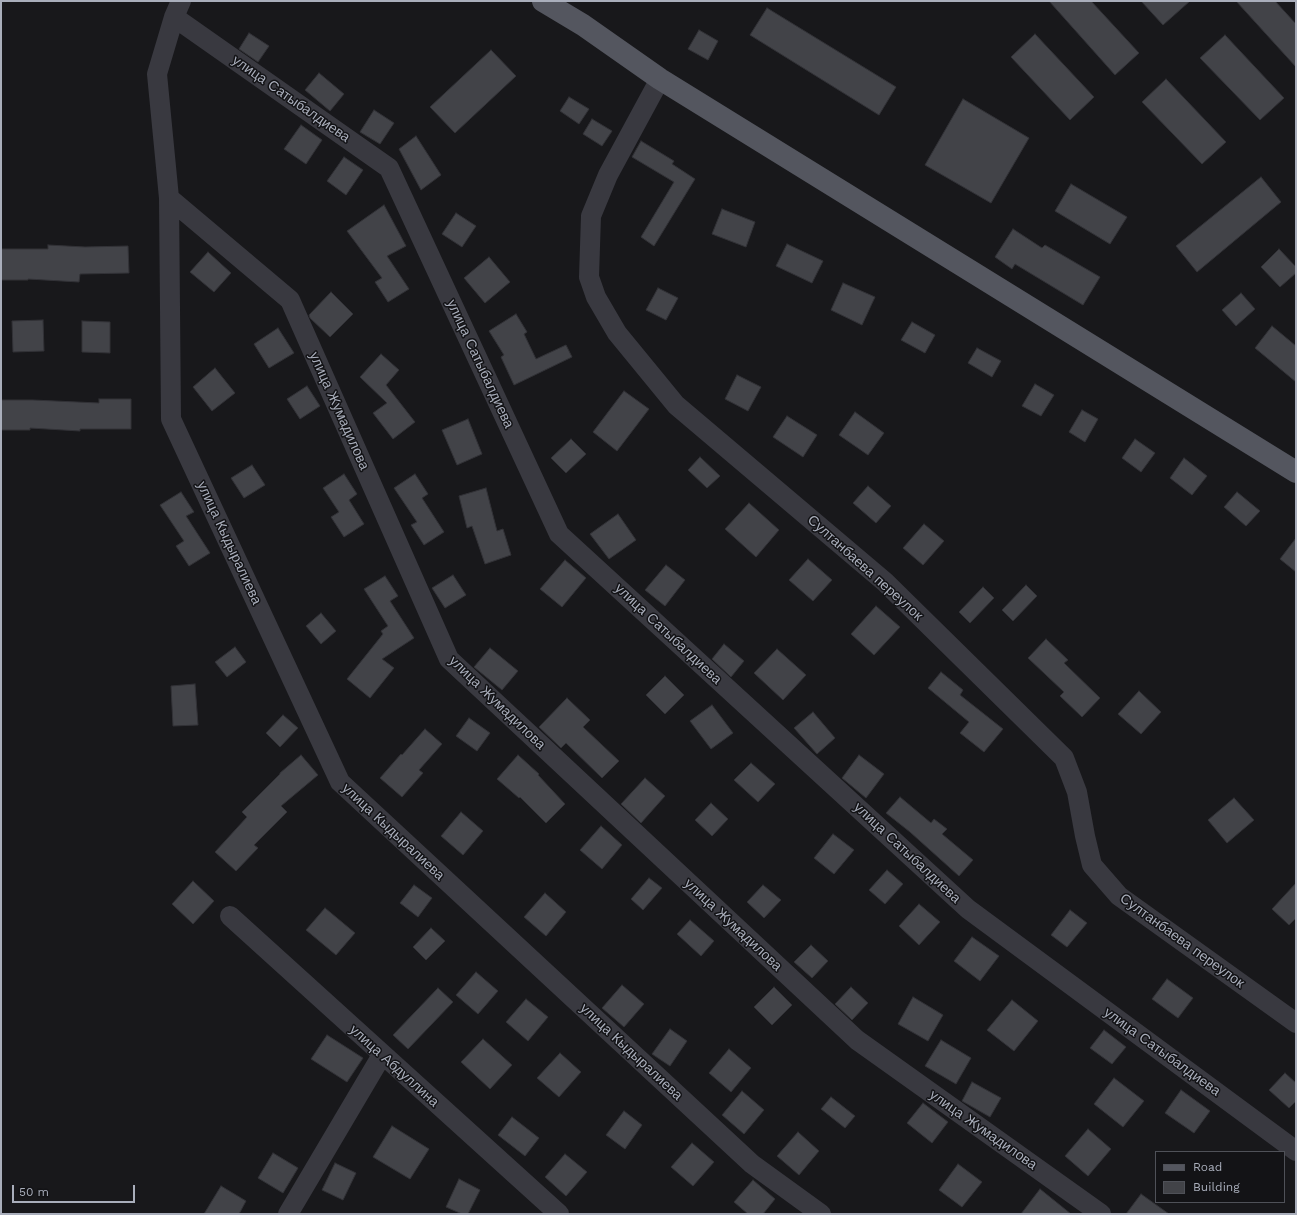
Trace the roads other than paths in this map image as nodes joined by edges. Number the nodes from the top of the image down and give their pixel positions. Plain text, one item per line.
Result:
1 (543, 1) edge
2 (177, 9) edge
3 (660, 79) junction
4 (169, 198) junction
5 (1296, 472) edge
6 (230, 916) dead end
7 (1296, 1023) edge
8 (382, 1055) junction
9 (1296, 1151) edge
10 (288, 1214) edge
11 (559, 1214) edge
12 (821, 1214) edge
13 (1101, 1214) edge

1 - 3 main road
2 - 4 street
2 - 9 street, улица Сатыбалдиева
3 - 5 main road
3 - 7 street, Султанбаева переулок
4 - 12 street, улица Кыдыралиева
4 - 13 street, улица Жумадилова
6 - 8 street, улица Абдуллина
8 - 10 street
8 - 11 street, улица Абдуллина

